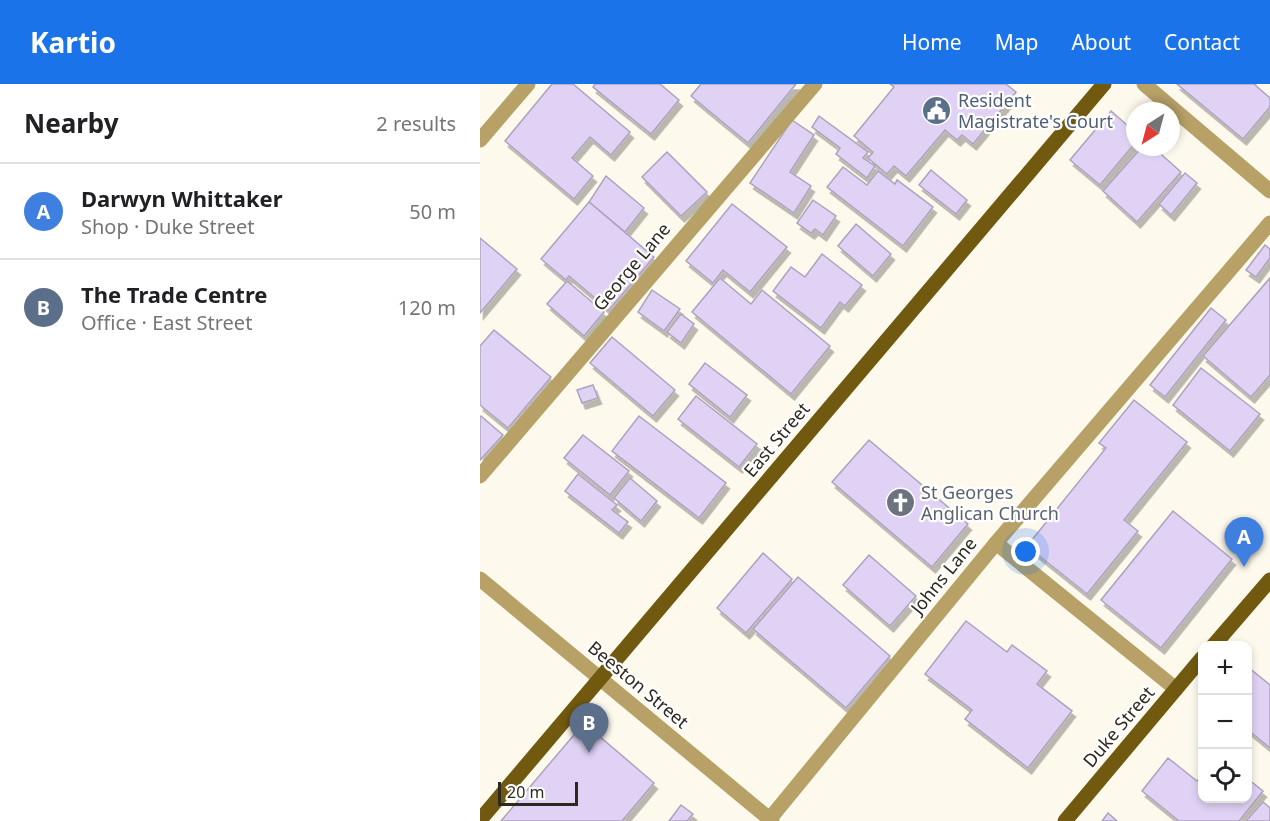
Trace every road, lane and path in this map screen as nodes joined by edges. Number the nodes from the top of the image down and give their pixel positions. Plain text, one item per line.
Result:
1 (528, 84) edge
2 (814, 84) edge
3 (1104, 84) edge
4 (1144, 84) edge
5 (480, 140) edge
6 (1270, 191) edge
7 (1270, 222) edge
8 (480, 476) edge
9 (996, 543) junction
10 (480, 579) edge
11 (1270, 580) edge
12 (1217, 641) edge
13 (1198, 664) edge
14 (600, 679) junction
15 (1176, 689) junction
16 (480, 820) edge
17 (770, 820) edge
18 (1065, 821) edge

1 - 5 street
2 - 8 street, George Lane
3 - 14 main road, East Street
4 - 6 street
7 - 9 street, Johns Lane
9 - 15 street
9 - 17 street, Johns Lane
10 - 14 street, Beeston Street
11 - 12 main road
13 - 15 main road, Duke Street
14 - 16 main road, East Street
14 - 17 street, Beeston Street
15 - 18 main road, Duke Street

